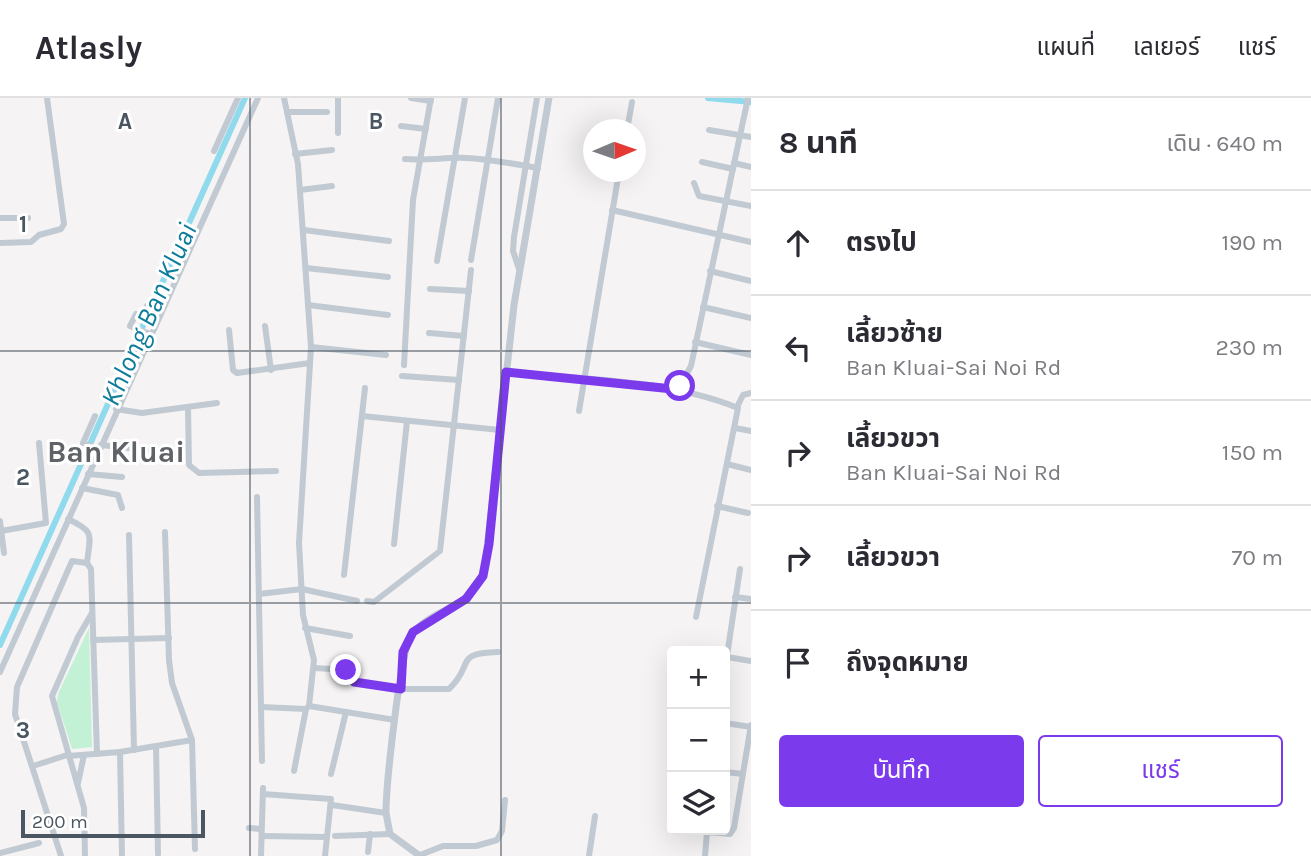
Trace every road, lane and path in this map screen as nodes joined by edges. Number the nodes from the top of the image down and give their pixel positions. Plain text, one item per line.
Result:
1 (47, 98) edge
2 (238, 98) edge
3 (258, 98) edge
4 (284, 98) edge
5 (338, 98) edge
6 (411, 98) edge
7 (465, 98) edge
8 (498, 98) edge
9 (537, 98) edge
10 (549, 98) edge
11 (431, 99) edge
12 (747, 101) edge
13 (632, 102) dead end
14 (287, 112) junction
15 (327, 112) dead end
16 (748, 114) edge
17 (629, 119) edge
18 (401, 126) dead end
19 (426, 129) junction
20 (709, 130) dead end
21 (338, 133) dead end
22 (740, 135) junction
23 (751, 137) edge
24 (332, 150) dead end
25 (214, 151) dead end
26 (295, 154) junction
27 (405, 159) dead end
28 (454, 159) junction
29 (488, 159) junction
30 (420, 160) junction
31 (702, 162) dead end
32 (525, 166) junction
33 (733, 166) junction
34 (751, 167) edge
35 (537, 168) junction
36 (617, 182) edge
37 (694, 183) dead end
38 (332, 187) dead end
39 (300, 190) junction
40 (725, 201) junction
41 (751, 206) edge
42 (612, 210) junction
43 (0, 218) edge
44 (28, 218) dead end
45 (304, 230) junction
46 (718, 234) junction
47 (389, 241) dead end
48 (751, 242) edge
49 (0, 243) edge
50 (471, 260) dead end
51 (437, 261) dead end
52 (306, 268) junction
53 (519, 269) junction
54 (471, 270) dead end
55 (710, 271) junction
56 (388, 277) dead end
57 (751, 281) edge
58 (430, 289) dead end
59 (469, 291) junction
60 (309, 305) junction
61 (149, 307) dead end
62 (703, 307) junction
63 (159, 312) junction
64 (136, 314) dead end
65 (388, 315) dead end
66 (751, 318) edge
67 (265, 326) dead end
68 (229, 330) dead end
69 (429, 333) dead end
70 (149, 334) junction
71 (464, 336) junction
72 (695, 342) junction
73 (311, 347) junction
74 (386, 355) dead end
75 (751, 355) edge
76 (310, 363) junction
77 (404, 365) dead end
78 (271, 370) junction
79 (506, 372) junction
80 (402, 376) dead end
81 (582, 379) junction
82 (459, 380) junction
83 (365, 388) dead end
84 (673, 389) junction
85 (751, 393) edge
86 (217, 403) dead end
87 (188, 407) junction
88 (737, 407) junction
89 (117, 410) junction
90 (579, 411) dead end
91 (95, 416) dead end
92 (362, 416) junction
93 (407, 421) junction
94 (454, 425) junction
95 (735, 428) junction
96 (500, 430) junction
97 (751, 431) edge
98 (39, 443) dead end
99 (98, 447) junction
100 (174, 453) dead end
101 (727, 464) junction
102 (751, 470) edge
103 (276, 471) dead end
104 (88, 474) junction
105 (122, 477) dead end
106 (82, 488) junction
107 (257, 497) dead end
108 (717, 506) junction
109 (122, 508) dead end
110 (748, 513) dead end
111 (68, 519) junction
112 (0, 521) edge
113 (1, 531) edge
114 (165, 532) dead end
115 (129, 535) dead end
116 (394, 544) dead end
117 (4, 553) dead end
118 (87, 563) junction
119 (740, 569) dead end
120 (344, 575) dead end
121 (302, 589) junction
122 (259, 594) junction
123 (735, 597) junction
124 (751, 599) edge
125 (358, 601) dead end
126 (367, 601) dead end
127 (92, 613) junction
128 (696, 617) dead end
129 (305, 628) junction
130 (350, 636) dead end
131 (169, 638) junction
132 (132, 639) junction
133 (93, 640) junction
134 (728, 646) edge
135 (498, 652) dead end
136 (730, 658) edge
137 (751, 662) edge
138 (315, 668) junction
139 (0, 673) edge
140 (401, 689) junction
141 (261, 707) junction
142 (307, 708) junction
143 (346, 712) junction
144 (395, 720) junction
145 (730, 724) edge
146 (751, 726) edge
147 (192, 740) junction
148 (156, 746) junction
149 (134, 750) junction
150 (120, 752) junction
151 (97, 754) junction
152 (67, 755) junction
153 (84, 755) junction
154 (262, 761) dead end
155 (33, 766) junction
156 (294, 771) dead end
157 (730, 773) edge
158 (331, 774) dead end
159 (743, 774) junction
160 (77, 784) junction
161 (741, 784) junction
162 (751, 786) edge
163 (505, 800) dead end
164 (332, 805) junction
165 (386, 813) junction
166 (595, 816) dead end
167 (248, 828) dead end
168 (262, 833) junction
169 (730, 833) edge
170 (370, 834) junction
171 (390, 834) junction
172 (702, 835) edge
173 (331, 837) junction
174 (39, 843) dead end
175 (195, 849) dead end
176 (368, 852) dead end
177 (0, 853) edge
178 (158, 854) dead end
179 (420, 855) edge
180 (61, 856) edge
181 (85, 856) edge
182 (122, 856) edge
183 (261, 856) edge
184 (325, 856) edge
185 (589, 856) edge
186 (705, 856) edge

1 - 49 street
2 - 25 street
3 - 63 street
4 - 14 street
5 - 21 street
6 - 11 street
7 - 28 street
8 - 29 street
9 - 32 street
10 - 35 street
11 - 19 street
12 - 16 street
13 - 17 street
14 - 15 street
14 - 26 street
16 - 22 street
18 - 19 street
19 - 30 street
20 - 22 street
22 - 23 street
22 - 33 street
24 - 26 street
26 - 39 street
27 - 30 street
28 - 29 street
28 - 30 street
28 - 51 street
29 - 32 street
29 - 50 street
30 - 77 street
31 - 33 street
32 - 35 street
32 - 53 street
33 - 34 street
33 - 40 street
35 - 53 street
36 - 42 street
37 - 40 street
38 - 39 street
39 - 45 street
40 - 41 street
40 - 46 street
42 - 46 street
42 - 81 street
43 - 44 street
45 - 47 street
45 - 52 street
46 - 48 street
46 - 55 street
52 - 56 street
52 - 60 street
53 - 79 street
54 - 59 street
55 - 57 street
55 - 62 street
58 - 59 street
59 - 71 street
60 - 65 street
60 - 73 street
61 - 63 street
62 - 66 street
62 - 72 street
63 - 70 street
64 - 70 street
67 - 78 street
68 - 78 street
69 - 71 street
70 - 89 street
71 - 82 street
72 - 75 street
72 - 84 street
73 - 74 street
73 - 76 street
76 - 78 street
76 - 121 street
79 - 81 street
79 - 96 street
80 - 82 street
81 - 84 street
81 - 90 street
82 - 94 street
83 - 92 street
84 - 88 street
85 - 88 street
86 - 87 street
87 - 89 street
87 - 103 street
88 - 95 street
89 - 99 street
91 - 99 street
92 - 93 street
92 - 120 street
93 - 94 street
93 - 116 street
94 - 96 street
94 - 126 street
95 - 97 street
95 - 101 street
96 - 140 street
98 - 113 street
99 - 100 street
99 - 104 street
101 - 102 street
101 - 108 street
104 - 105 street
104 - 106 street
106 - 109 street
106 - 111 street
107 - 122 street
108 - 110 street
108 - 128 street
111 - 118 street
111 - 139 street
112 - 113 street
113 - 117 street
114 - 131 street
115 - 132 street
118 - 127 street
118 - 155 street
119 - 123 street
121 - 122 street
121 - 125 street
121 - 129 street
122 - 141 street
123 - 124 street
123 - 134 street
127 - 133 street
127 - 152 street
129 - 130 street
129 - 138 street
131 - 132 street
131 - 147 street
132 - 133 street
132 - 149 street
133 - 151 street
135 - 140 street
136 - 137 street
138 - 140 street
138 - 142 street
140 - 144 street
141 - 142 street
141 - 154 street
142 - 143 street
142 - 156 street
143 - 144 street
143 - 158 street
144 - 165 street
145 - 146 street
146 - 159 street
147 - 148 street
147 - 175 street
148 - 149 street
148 - 178 street
149 - 150 street
150 - 151 street
150 - 182 street
151 - 153 street
152 - 153 street
152 - 155 street
152 - 160 street
153 - 160 street
155 - 180 street
157 - 159 street
159 - 161 street
160 - 181 street
161 - 162 street
161 - 169 street
163 - 179 street
164 - 165 street
164 - 168 street
164 - 173 street
165 - 171 street
166 - 185 street
167 - 168 street
168 - 173 street
168 - 183 street
170 - 171 street
170 - 173 street
170 - 176 street
171 - 179 street
172 - 186 street
173 - 184 street
174 - 177 street

